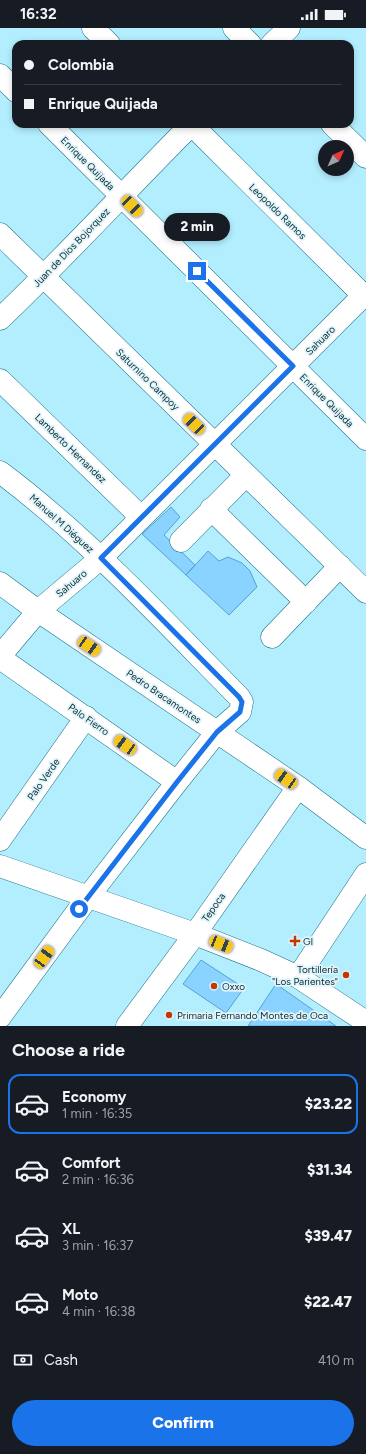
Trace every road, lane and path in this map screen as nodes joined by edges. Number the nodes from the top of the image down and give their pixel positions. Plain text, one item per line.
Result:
1 (93, 28) edge
2 (234, 28) edge
3 (289, 28) edge
4 (105, 40) edge
5 (246, 40) edge
6 (276, 40) edge
7 (0, 75) edge
8 (12, 87) edge
9 (53, 128) edge
10 (187, 128) edge
11 (195, 128) edge
12 (336, 128) edge
13 (366, 157) edge
14 (121, 195) junction
15 (0, 234) edge
16 (44, 277) junction
17 (365, 295) edge
18 (0, 319) edge
19 (293, 366) junction
20 (0, 380) edge
21 (366, 438) edge
22 (215, 444) junction
23 (0, 472) edge
24 (246, 475) junction
25 (211, 510) junction
26 (141, 517) junction
27 (181, 541) dead end
28 (101, 558) junction
29 (340, 566) junction
30 (0, 583) edge
31 (366, 592) edge
32 (306, 602) junction
33 (38, 611) junction
34 (272, 637) dead end
35 (0, 657) edge
36 (86, 717) junction
37 (217, 732) junction
38 (177, 782) junction
39 (298, 787) junction
40 (366, 838) edge
41 (0, 840) edge
42 (0, 866) edge
43 (366, 874) edge
44 (88, 897) junction
45 (194, 934) junction
46 (298, 977) junction
47 (0, 1017) edge
48 (366, 1022) edge
49 (127, 1026) edge

1 - 4 street
2 - 5 street
3 - 6 street
7 - 8 street
9 - 14 street, Enrique Quijada
10 - 14 street, Juan de Dios Bojorquez
11 - 17 street, Leopoldo Ramos
12 - 13 street
14 - 16 street, Juan de Dios Bojorquez
14 - 19 street, Enrique Quijada
15 - 16 street, Saturnino Campoy
16 - 18 street, Juan de Dios Bojorquez
16 - 22 street, Saturnino Campoy
17 - 19 street, Sahuaro
19 - 21 street, Enrique Quijada
19 - 22 street, Sahuaro
20 - 26 street, Lamberto Hernandez
22 - 24 street, Saturnino Campoy
22 - 26 street, Sahuaro
23 - 28 street, Manuel M Diéguez
24 - 25 street
24 - 29 street, Saturnino Campoy
25 - 27 street
25 - 32 street
26 - 28 street, Sahuaro
28 - 33 street, Sahuaro
28 - 37 street, Manuel M Diéguez
29 - 31 street, Saturnino Campoy
29 - 32 street
30 - 33 street, Pedro Bracamontes
32 - 34 street
33 - 35 street, Sahuaro
33 - 37 street, Pedro Bracamontes
35 - 36 street, Palo Fierro
36 - 38 street, Palo Fierro
36 - 41 street, Palo Verde
37 - 38 street
37 - 39 street, Pedro Bracamontes
38 - 44 street
39 - 40 street, Pedro Bracamontes
39 - 45 street, Tepoca
42 - 44 street
43 - 46 street
44 - 45 street
44 - 47 street
45 - 46 street
45 - 49 street, Tepoca
46 - 48 street

